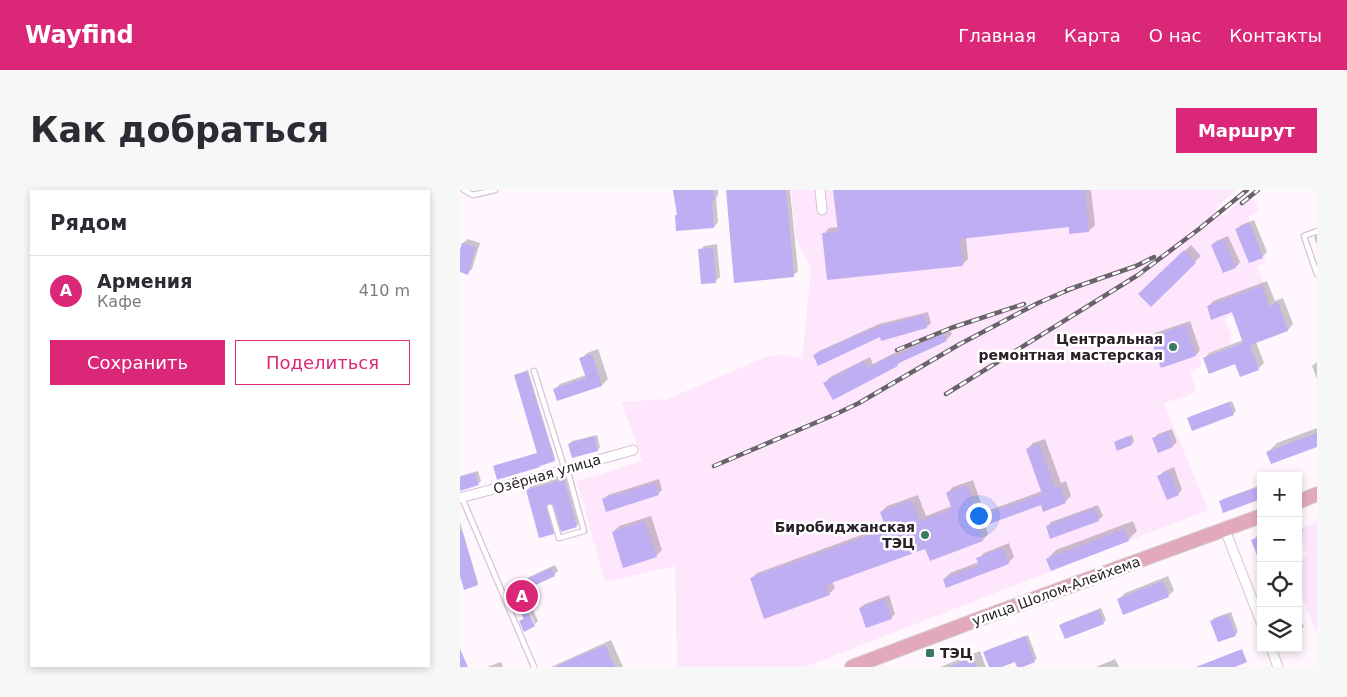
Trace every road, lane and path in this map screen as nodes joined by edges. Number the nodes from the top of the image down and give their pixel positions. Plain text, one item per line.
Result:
1 (464, 190) edge
2 (495, 190) edge
3 (820, 190) edge
4 (822, 210) dead end
5 (1317, 231) edge
6 (1317, 274) edge
7 (534, 371) dead end
8 (633, 450) dead end
9 (566, 470) junction
10 (1317, 494) edge
11 (461, 497) edge
12 (1302, 500) edge
13 (550, 507) dead end
14 (1258, 517) edge
15 (1225, 530) junction
16 (1257, 612) edge
17 (1272, 652) edge
18 (1108, 658) dead end
19 (534, 667) edge
20 (852, 667) edge
21 (1119, 667) edge
22 (1278, 667) edge

1 - 2 lane
3 - 4 street
5 - 6 lane
7 - 9 lane
8 - 9 street, Озёрная улица
9 - 11 street, Озёрная улица
9 - 13 lane
10 - 12 main road
11 - 19 lane
14 - 15 main road, улица Шолом-Алейхема
15 - 16 street
15 - 20 main road, улица Шолом-Алейхема
17 - 22 street
18 - 21 path

